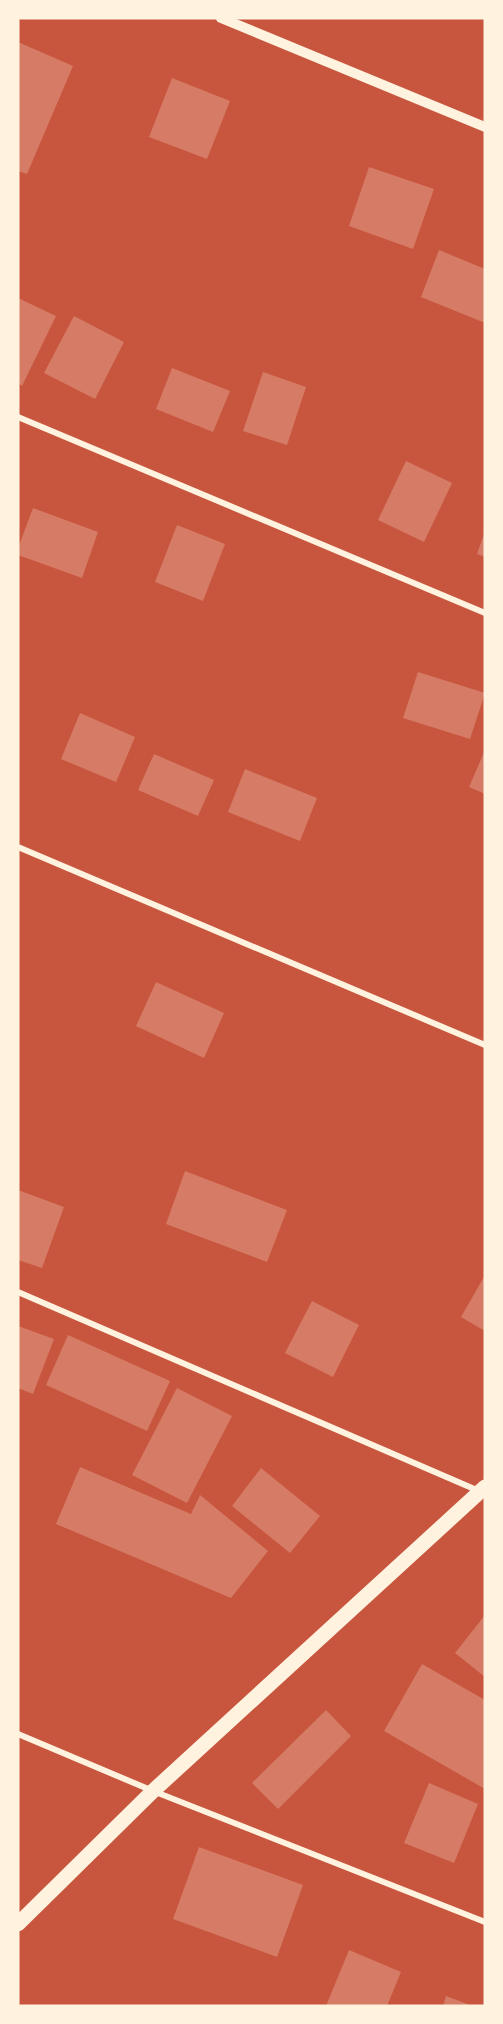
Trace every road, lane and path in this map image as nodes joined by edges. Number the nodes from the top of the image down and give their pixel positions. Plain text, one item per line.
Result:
1 (221, 18) edge
2 (485, 127) edge
3 (18, 417) edge
4 (485, 613) edge
5 (18, 847) edge
6 (485, 1045) edge
7 (18, 1292) edge
8 (483, 1491) edge
9 (18, 1734) edge
10 (153, 1791) junction
11 (485, 1922) edge
12 (18, 1924) edge

1 - 2 street
3 - 4 street
5 - 6 street
7 - 8 street
8 - 10 main road
9 - 10 street
10 - 11 street
10 - 12 main road

